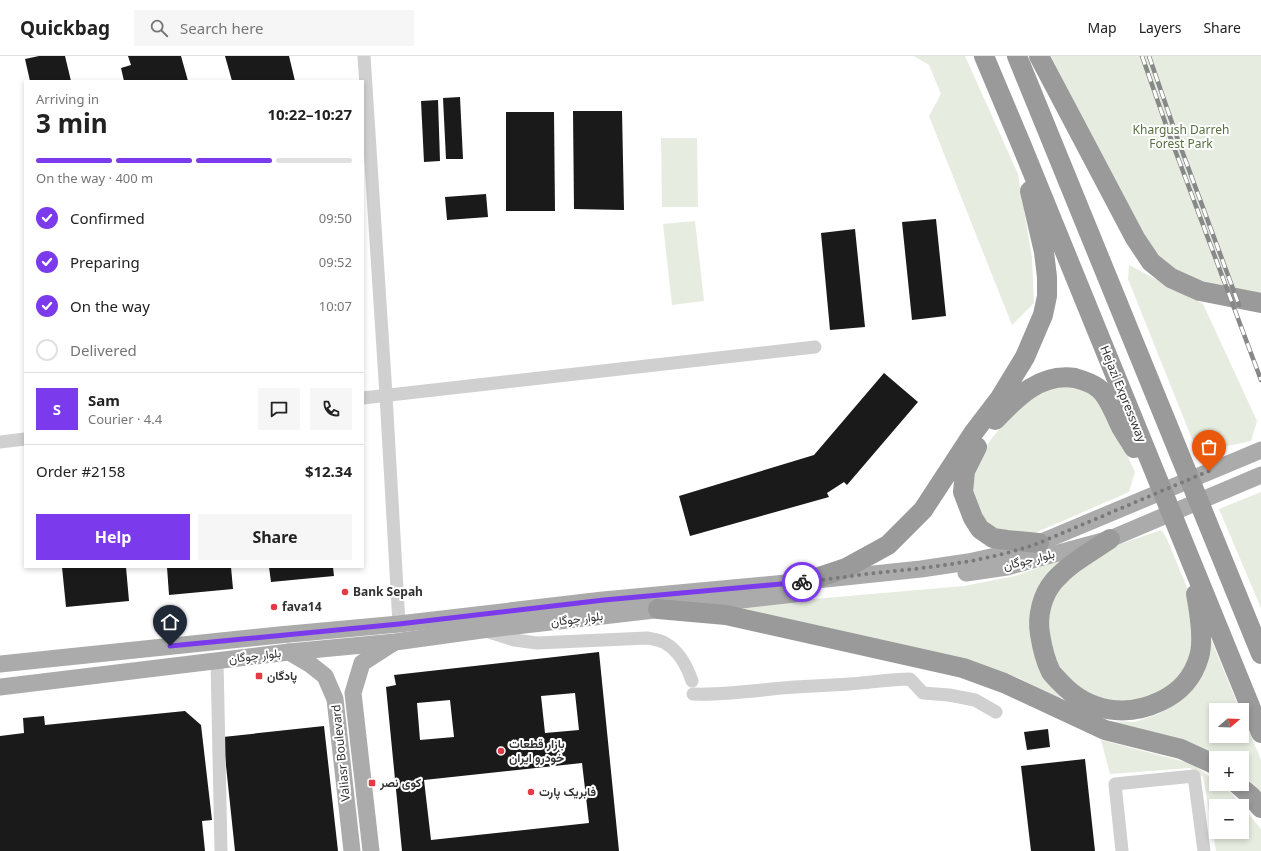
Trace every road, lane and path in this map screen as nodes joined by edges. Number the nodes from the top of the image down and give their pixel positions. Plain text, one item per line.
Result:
1 (364, 56) edge
2 (984, 56) edge
3 (1017, 56) edge
4 (1039, 56) edge
5 (1021, 144) junction
6 (1261, 302) edge
7 (815, 347) dead end
8 (386, 395) junction
9 (364, 398) edge
10 (24, 439) edge
11 (0, 442) edge
12 (1257, 452) edge
13 (1155, 473) junction
14 (1261, 476) edge
15 (1110, 539) junction
16 (1039, 543) junction
17 (1190, 560) junction
18 (807, 582) junction
19 (658, 609) junction
20 (399, 624) junction
21 (482, 630) junction
22 (395, 642) junction
23 (290, 652) junction
24 (1261, 654) edge
25 (217, 661) junction
26 (0, 664) edge
27 (0, 686) edge
28 (996, 712) dead end
29 (1261, 733) edge
30 (1209, 763) edge
31 (361, 764) junction
32 (342, 769) junction
33 (1245, 791) edge
34 (1261, 808) edge
35 (221, 851) edge
36 (352, 851) edge
37 (371, 851) edge
38 (1122, 851) edge
39 (1204, 851) edge

1 - 8 street
2 - 5 highway, Hejazi Expressway
3 - 24 highway
4 - 6 highway
5 - 13 highway, Hejazi Expressway
5 - 18 highway
7 - 8 street
8 - 9 street
8 - 20 street
10 - 11 street
12 - 16 main road, بلوار چوگان
13 - 16 highway
13 - 17 highway, Hejazi Expressway
14 - 15 main road, بلوار چوگان
15 - 17 highway
15 - 19 main road, بلوار چوگان
16 - 18 main road, بلوار چوگان
17 - 29 highway, Hejazi Expressway
18 - 20 main road, بلوار چوگان
19 - 21 main road, بلوار چوگان
19 - 30 highway
20 - 26 main road, بلوار چوگان
21 - 22 main road, بلوار چوگان
21 - 28 street
22 - 23 main road, بلوار چوگان
22 - 31 main road, Valiasr Boulevard
23 - 25 main road, بلوار چوگان
23 - 32 main road, Valiasr Boulevard
25 - 27 main road, بلوار چوگان
25 - 35 street
31 - 32 main road
31 - 37 main road, Valiasr Boulevard
32 - 36 main road, Valiasr Boulevard
33 - 34 highway
38 - 39 street

